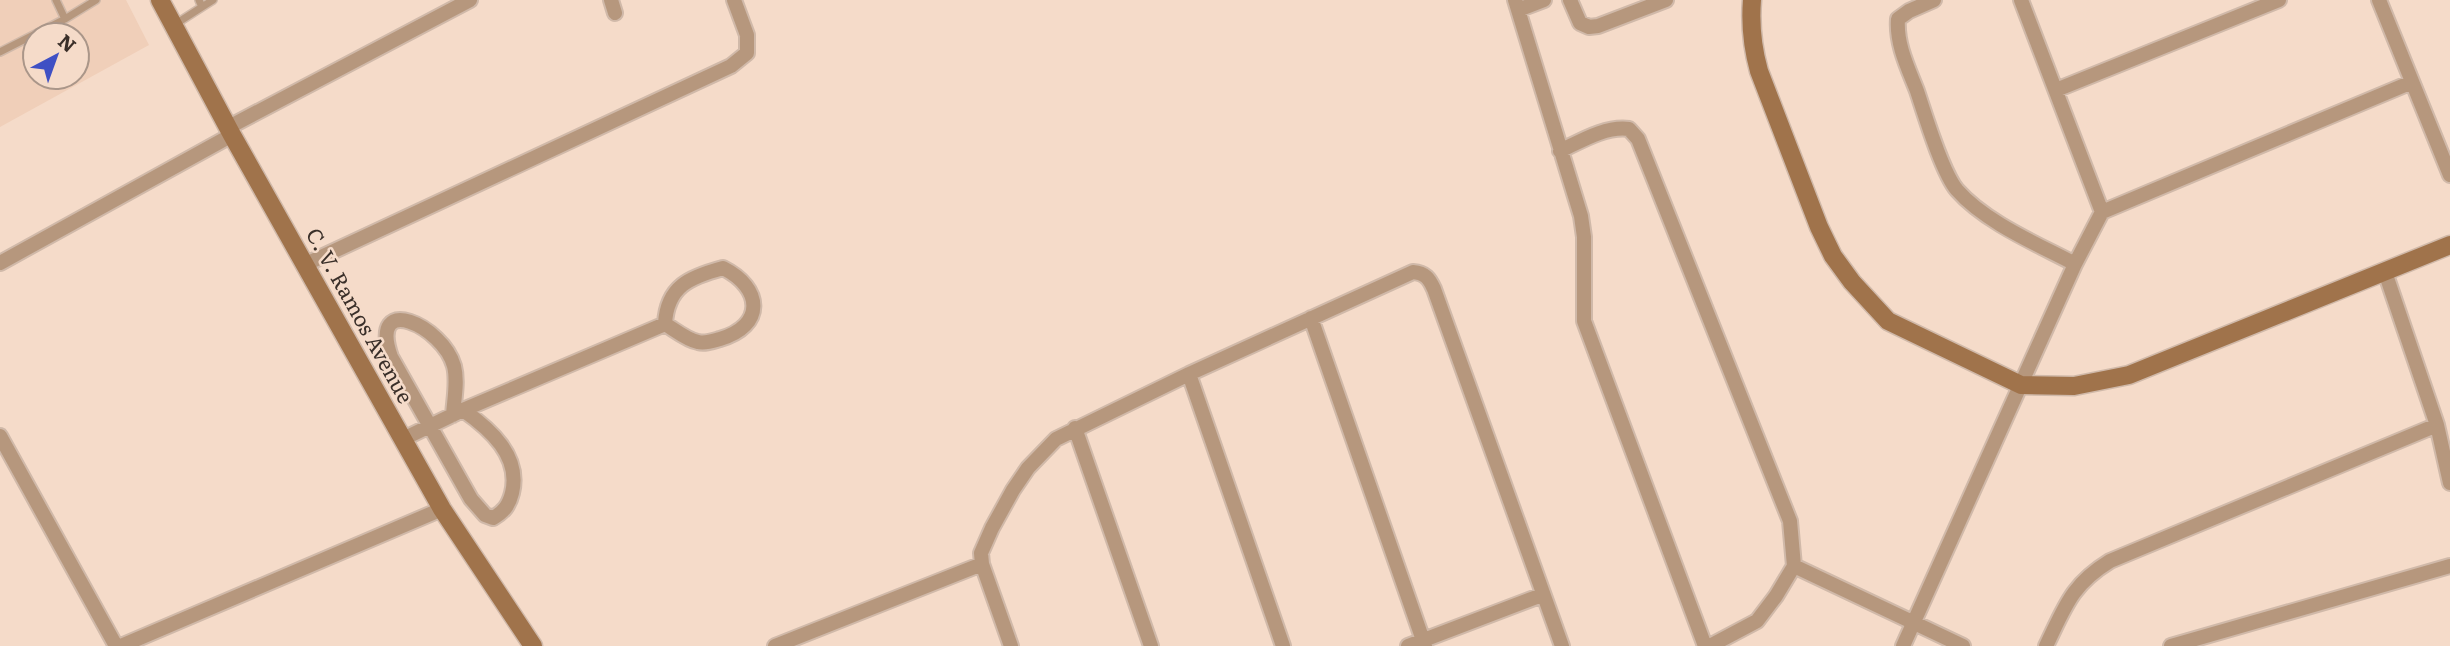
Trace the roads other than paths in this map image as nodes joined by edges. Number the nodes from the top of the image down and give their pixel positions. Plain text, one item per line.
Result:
1 (56, 0) edge
2 (96, 0) edge
3 (160, 0) edge
4 (213, 0) edge
5 (470, 0) edge
6 (734, 0) edge
7 (1544, 0) edge
8 (1570, 0) edge
9 (1666, 0) edge
10 (1752, 0) edge
11 (1934, 0) edge
12 (2021, 0) edge
13 (2279, 0) edge
14 (2379, 0) edge
15 (200, 3) edge
16 (1516, 5) edge
17 (65, 19) junction
18 (174, 25) junction
19 (0, 52) edge
20 (2412, 82) junction
21 (2056, 90) junction
22 (231, 131) junction
23 (1559, 151) junction
24 (2450, 175) edge
25 (2102, 212) junction
26 (2450, 245) edge
27 (0, 263) edge
28 (2075, 264) junction
29 (304, 265) junction
30 (2385, 272) junction
31 (1311, 318) junction
32 (665, 324) junction
33 (1189, 374) junction
34 (2021, 385) junction
35 (458, 413) junction
36 (2437, 425) junction
37 (429, 426) junction
38 (1075, 428) junction
39 (0, 436) edge
40 (402, 439) junction
41 (2450, 483) edge
42 (442, 509) junction
43 (982, 564) junction
44 (1794, 566) junction
45 (2450, 566) edge
46 (1542, 595) junction
47 (1913, 623) junction
48 (1424, 643) edge
49 (119, 646) edge
50 (533, 646) edge
51 (775, 646) edge
52 (1011, 646) edge
53 (1151, 646) edge
54 (1283, 646) edge
55 (1408, 646) edge
56 (1562, 646) edge
57 (1704, 646) edge
58 (1710, 646) edge
59 (1903, 646) edge
60 (1963, 646) edge
61 (2046, 646) edge
62 (2171, 646) edge

1 - 17 lane
2 - 17 lane
3 - 18 street, C. V. Ramos Avenue
4 - 15 lane
5 - 22 street
6 - 29 street
7 - 16 street
8 - 9 street
10 - 34 street
11 - 28 street
12 - 21 street
13 - 21 street
14 - 20 street
15 - 18 lane
16 - 23 street
17 - 19 lane
18 - 22 street, C. V. Ramos Avenue
20 - 24 street
20 - 25 street
21 - 25 street
22 - 27 street
22 - 29 street, C. V. Ramos Avenue
23 - 44 street
23 - 57 street
25 - 28 street
26 - 30 street
28 - 34 street
29 - 40 street, C. V. Ramos Avenue
30 - 34 street
30 - 36 street
31 - 33 street
31 - 46 street
31 - 48 street
32 - 32 street
32 - 35 street
33 - 38 street
33 - 54 street
34 - 47 street
35 - 37 street
35 - 37 street
35 - 37 street
36 - 41 street
36 - 61 street
37 - 40 street
38 - 43 street
38 - 53 street
39 - 49 street
40 - 42 street, C. V. Ramos Avenue
42 - 49 street
42 - 50 street, C. V. Ramos Avenue
43 - 51 street
43 - 52 street
44 - 47 street
44 - 58 street
45 - 62 street
46 - 48 street
46 - 56 street
47 - 59 street
47 - 60 street
48 - 55 street

